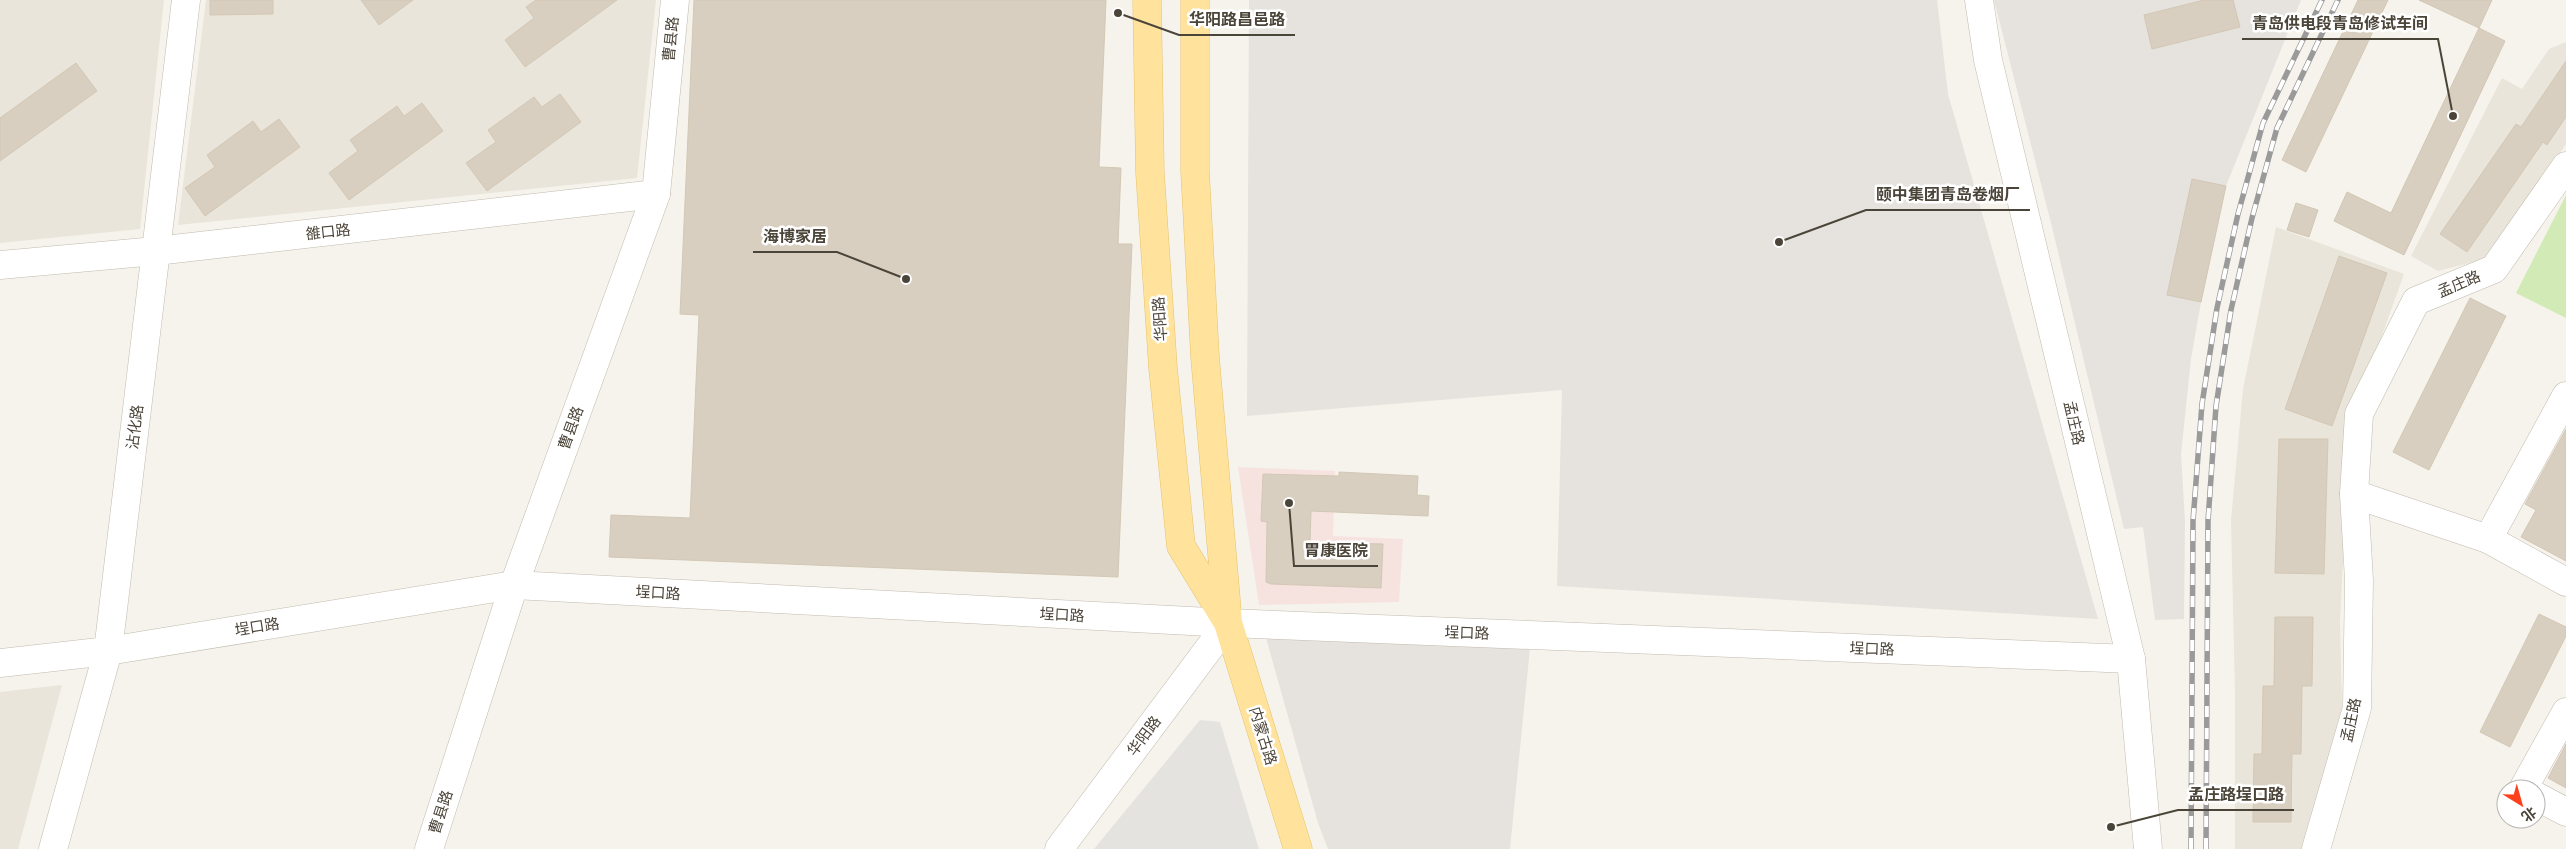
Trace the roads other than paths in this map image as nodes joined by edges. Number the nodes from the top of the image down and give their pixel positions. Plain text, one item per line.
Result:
1 (186, 0) edge
2 (675, 0) edge
3 (1147, 0) edge
4 (1195, 0) edge
5 (1979, 0) edge
6 (2566, 166) edge
7 (656, 194) junction
8 (156, 251) junction
9 (0, 265) edge
10 (2566, 396) edge
11 (2354, 494) junction
12 (2488, 539) junction
13 (2566, 582) edge
14 (514, 585) junction
15 (1228, 623) junction
16 (108, 651) junction
17 (2131, 659) junction
18 (0, 663) edge
19 (2566, 712) edge
20 (2529, 779) edge
21 (2546, 801) edge
22 (2566, 812) edge
23 (53, 849) edge
24 (429, 849) edge
25 (1059, 849) edge
26 (1298, 849) edge
27 (2148, 849) edge
28 (2316, 849) edge

1 - 8 street, 沾化路
2 - 7 street, 曹县路
3 - 15 main road, 华阳路
4 - 15 main road
5 - 17 street, 孟庄路
6 - 11 street, 孟庄路
7 - 8 street, 雒口路
7 - 14 street, 曹县路
8 - 9 street, 雒口路
8 - 16 street, 沾化路
10 - 12 street
11 - 12 street
11 - 28 street, 孟庄路
12 - 13 street
14 - 15 street, 埕口路
14 - 16 street, 埕口路
14 - 24 street, 曹县路
15 - 17 street, 埕口路
15 - 25 street, 华阳路
15 - 26 main road, 内蒙古路
16 - 18 street, 埕口路
16 - 23 street, 沾化路
17 - 27 street, 孟庄路
19 - 20 street
21 - 22 street

